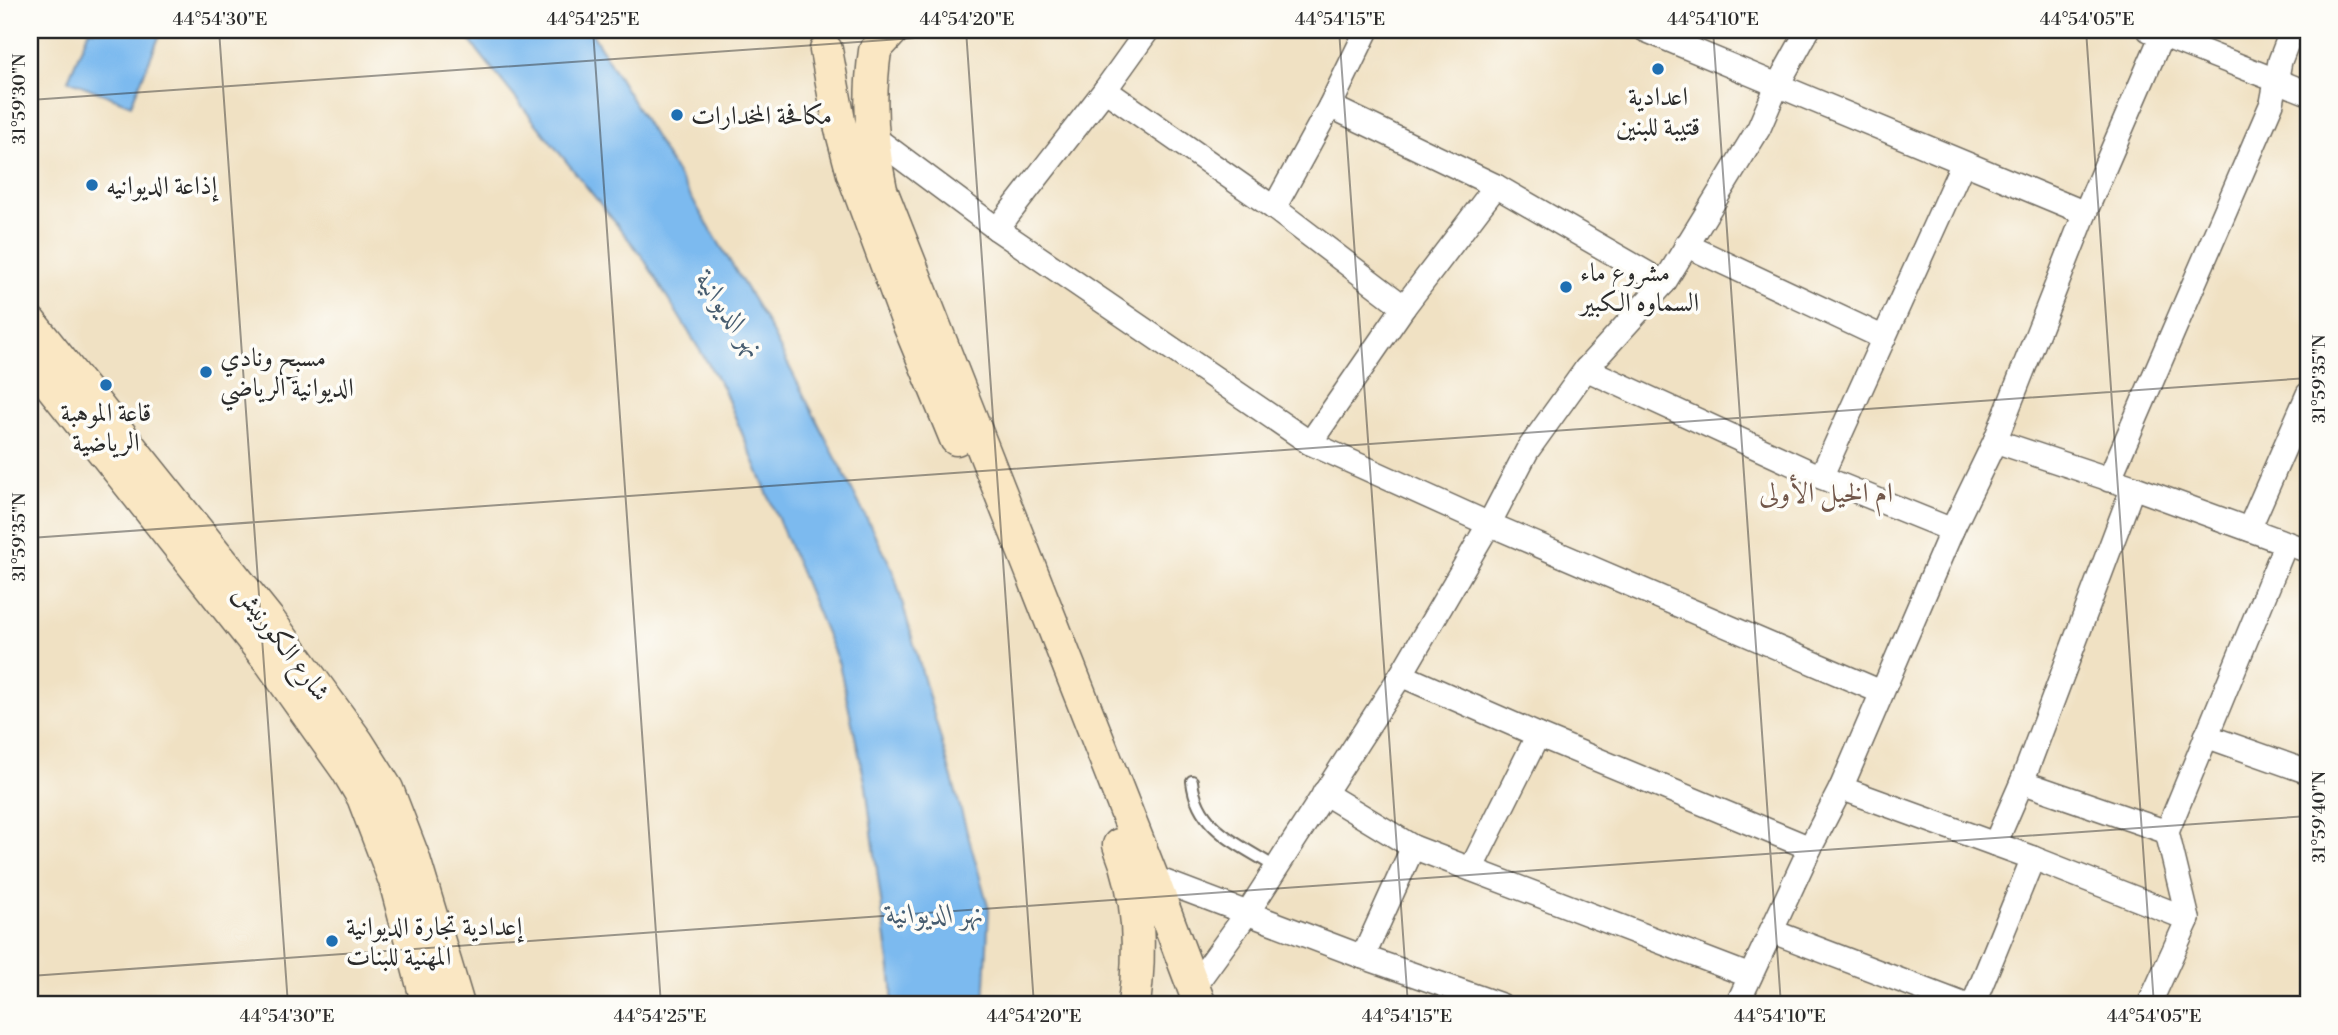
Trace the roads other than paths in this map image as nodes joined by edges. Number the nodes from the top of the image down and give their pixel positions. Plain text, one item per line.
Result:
1 (1148, 30) edge
2 (1367, 30) edge
3 (1645, 30) edge
4 (1808, 30) edge
5 (2292, 30) edge
6 (2156, 33) edge
7 (883, 38) edge
8 (823, 40) edge
9 (2276, 81) junction
10 (1777, 86) junction
11 (1105, 90) junction
12 (2308, 93) edge
13 (1330, 106) junction
14 (872, 135) junction
15 (1963, 163) junction
16 (1496, 186) junction
17 (1274, 208) junction
18 (2085, 213) junction
19 (997, 229) junction
20 (1686, 245) junction
21 (1664, 283) junction
22 (1404, 307) junction
23 (30, 322) edge
24 (1884, 338) junction
25 (30, 359) edge
26 (1586, 369) junction
27 (2308, 394) edge
28 (1995, 441) junction
29 (1310, 443) junction
30 (1821, 477) junction
31 (2109, 480) junction
32 (2133, 487) junction
33 (1489, 524) junction
34 (2249, 529) junction
35 (1952, 530) junction
36 (2286, 543) junction
37 (2308, 551) edge
38 (1401, 675) junction
39 (1881, 692) junction
40 (1538, 735) junction
41 (2206, 736) junction
42 (2308, 772) edge
43 (1192, 781) dead end
44 (2022, 782) junction
45 (1841, 788) junction
46 (1324, 793) junction
47 (2167, 832) junction
48 (1996, 844) junction
49 (1413, 847) junction
50 (1810, 848) junction
51 (2033, 858) junction
52 (1275, 867) junction
53 (1471, 869) junction
54 (1152, 877) junction
55 (1248, 912) junction
56 (2188, 919) junction
57 (1139, 924) junction
58 (1771, 931) junction
59 (1363, 957) junction
60 (449, 971) junction
61 (1750, 976) junction
62 (1197, 996) edge
63 (428, 1005) edge
64 (458, 1005) edge
65 (467, 1005) edge
66 (1124, 1005) edge
67 (1134, 1005) edge
68 (1501, 1005) edge
69 (1737, 1005) edge
70 (1965, 1005) edge
71 (1973, 1005) edge
72 (2148, 1005) edge

1 - 11 street
2 - 13 street
3 - 10 street
4 - 10 street
5 - 9 street
6 - 9 street
6 - 18 street
7 - 8 main road
7 - 14 main road
8 - 57 main road
9 - 12 street
9 - 31 street
10 - 15 street
10 - 20 street
11 - 17 street
11 - 19 street
13 - 16 street
13 - 17 street
14 - 19 street
14 - 54 main road
15 - 18 street
15 - 24 street
16 - 21 street
16 - 22 street
17 - 22 street
18 - 28 street
19 - 29 street
20 - 21 street
20 - 24 street
21 - 26 street
22 - 29 street
23 - 60 main road, شارع الكورنيش
24 - 30 street
25 - 63 main road, شارع الكورنيش
26 - 30 street
26 - 33 street
27 - 34 street
28 - 31 street
28 - 35 street
29 - 33 street
30 - 35 street
31 - 32 street
32 - 34 street
32 - 44 street
33 - 38 street
33 - 39 street
34 - 36 street
35 - 39 street
36 - 37 street
36 - 41 street
38 - 40 street
38 - 46 street
39 - 45 street
40 - 50 street
40 - 53 street
41 - 42 street
41 - 47 street
43 - 52 lane
44 - 47 street
44 - 48 street
45 - 48 street
45 - 50 street
46 - 49 street
46 - 52 street
47 - 56 street
48 - 51 street
49 - 53 street
49 - 59 street
50 - 58 street
51 - 56 street
51 - 71 street
52 - 55 street
53 - 61 street
54 - 55 street
54 - 62 main road
55 - 59 street
55 - 62 street
56 - 72 street
57 - 66 main road
57 - 67 main road
58 - 61 street
58 - 70 street
59 - 68 street
60 - 64 main road, شارع الكورنيش
60 - 65 main road
61 - 69 street

